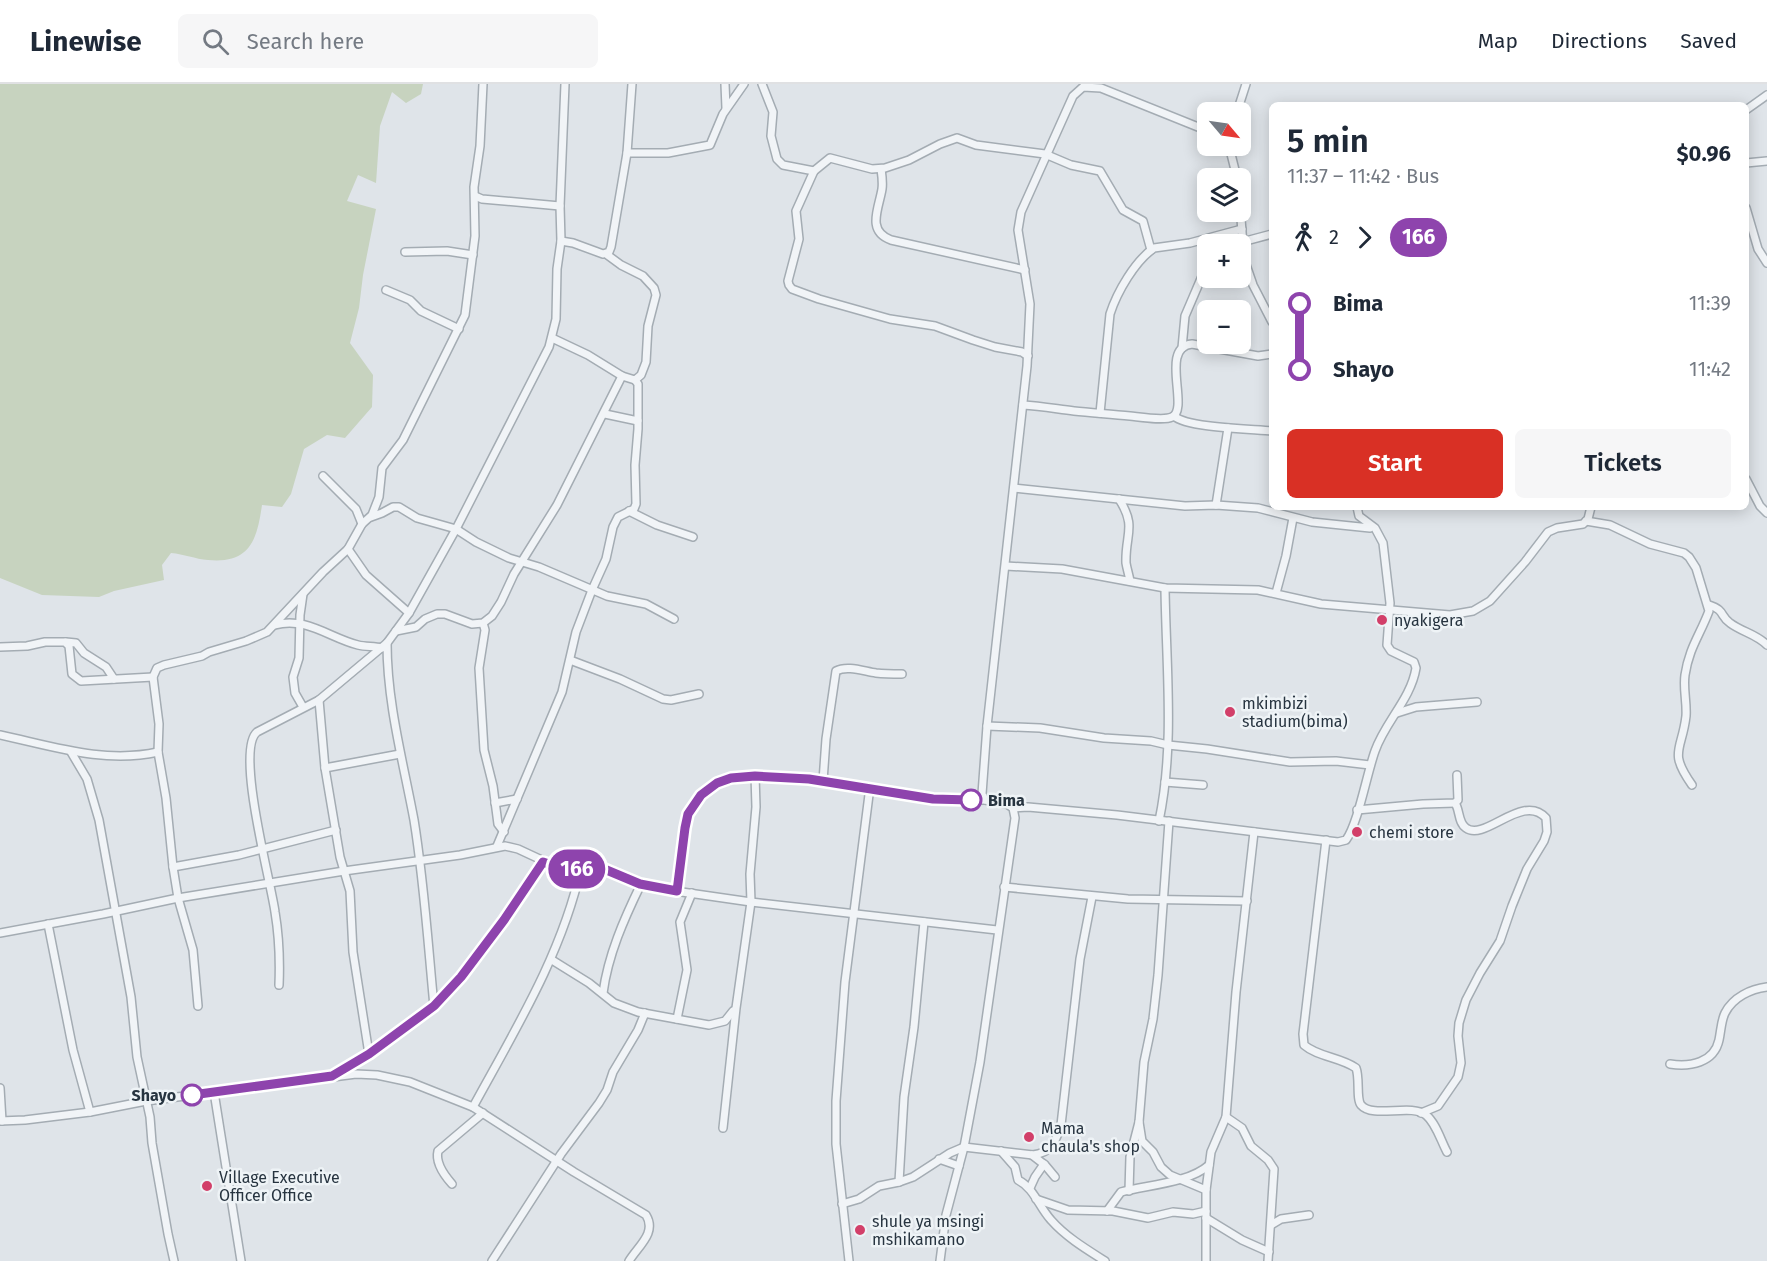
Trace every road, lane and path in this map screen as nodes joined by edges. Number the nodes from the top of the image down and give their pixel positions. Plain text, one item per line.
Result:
1 (483, 84) edge
2 (565, 84) edge
3 (632, 84) edge
4 (725, 84) edge
5 (744, 84) edge
6 (762, 84) edge
7 (1246, 84) edge
8 (1082, 85) edge
9 (1767, 95) edge
10 (1240, 102) edge
11 (726, 108) junction
12 (1749, 108) edge
13 (1197, 127) edge
14 (627, 153) junction
15 (1046, 154) junction
16 (1767, 161) edge
17 (1749, 163) edge
18 (881, 169) junction
19 (814, 171) junction
20 (474, 196) junction
21 (560, 206) junction
22 (1749, 218) edge
23 (1241, 222) edge
24 (1242, 229) junction
25 (1242, 234) edge
26 (1269, 236) edge
27 (561, 241) junction
28 (1251, 243) edge
29 (1151, 250) junction
30 (405, 252) dead end
31 (606, 254) junction
32 (473, 255) junction
33 (1767, 263) edge
34 (1025, 270) junction
35 (1251, 282) edge
36 (1197, 288) edge
37 (386, 291) dead end
38 (1269, 316) edge
39 (459, 329) junction
40 (552, 338) junction
41 (1182, 348) junction
42 (1269, 354) edge
43 (1028, 356) junction
44 (622, 376) junction
45 (635, 380) junction
46 (1023, 405) junction
47 (1100, 413) junction
48 (605, 414) junction
49 (1174, 416) junction
50 (638, 421) junction
51 (1228, 428) junction
52 (1269, 431) edge
53 (323, 476) dead end
54 (1749, 485) edge
55 (1014, 488) junction
56 (1119, 499) junction
57 (1216, 505) junction
58 (1358, 510) edge
59 (1590, 510) edge
60 (629, 511) junction
61 (1767, 513) edge
62 (370, 516) junction
63 (1293, 518) junction
64 (1586, 521) junction
65 (362, 524) junction
66 (1375, 528) junction
67 (456, 529) junction
68 (693, 537) dead end
69 (348, 549) junction
70 (522, 562) junction
71 (1006, 566) junction
72 (1130, 581) junction
73 (1165, 588) junction
74 (592, 590) junction
75 (1276, 593) junction
76 (303, 594) junction
77 (1709, 605) junction
78 (1390, 610) junction
79 (409, 613) junction
80 (674, 619) dead end
81 (483, 623) junction
82 (299, 624) junction
83 (275, 625) junction
84 (396, 631) junction
85 (66, 642) junction
86 (1767, 645) edge
87 (384, 646) junction
88 (0, 647) edge
89 (570, 660) junction
90 (902, 674) dead end
91 (153, 677) junction
92 (114, 679) junction
93 (699, 694) dead end
94 (319, 700) junction
95 (1477, 702) dead end
96 (303, 707) junction
97 (1397, 712) junction
98 (987, 726) junction
99 (0, 735) edge
100 (1168, 745) junction
101 (71, 752) junction
102 (158, 752) junction
103 (399, 754) junction
104 (1370, 765) junction
105 (325, 768) junction
106 (1457, 775) dead end
107 (755, 776) junction
108 (823, 781) junction
109 (1165, 782) junction
110 (1203, 785) dead end
111 (1692, 785) dead end
112 (870, 787) junction
113 (516, 799) junction
114 (985, 800) junction
115 (495, 803) junction
116 (1455, 803) junction
117 (1013, 808) junction
118 (1357, 810) junction
119 (1159, 821) junction
120 (1169, 821) junction
121 (336, 830) junction
122 (504, 832) junction
123 (1254, 832) junction
124 (1326, 840) junction
125 (497, 846) junction
126 (261, 850) junction
127 (420, 860) junction
128 (543, 862) junction
129 (173, 867) junction
130 (581, 868) junction
131 (344, 871) junction
132 (270, 884) junction
133 (640, 884) junction
134 (1004, 887) junction
135 (677, 891) junction
136 (692, 894) junction
137 (1092, 897) junction
138 (178, 898) junction
139 (1164, 900) junction
140 (1247, 901) junction
141 (751, 902) junction
142 (116, 912) junction
143 (853, 913) junction
144 (924, 922) junction
145 (48, 924) junction
146 (997, 930) junction
147 (0, 933) edge
148 (552, 960) junction
149 (279, 986) dead end
150 (1767, 987) edge
151 (603, 993) junction
152 (198, 1006) dead end
153 (434, 1006) junction
154 (736, 1008) junction
155 (645, 1013) junction
156 (677, 1019) junction
157 (369, 1054) junction
158 (1670, 1064) dead end
159 (332, 1076) junction
160 (0, 1088) edge
161 (214, 1092) junction
162 (146, 1101) junction
163 (473, 1107) junction
164 (90, 1112) junction
165 (483, 1113) junction
166 (1421, 1113) junction
167 (1226, 1117) junction
168 (1, 1121) edge
169 (1138, 1122) junction
170 (723, 1128) dead end
171 (964, 1147) junction
172 (1001, 1152) junction
173 (1447, 1152) dead end
174 (1032, 1155) junction
175 (939, 1159) junction
176 (557, 1161) junction
177 (1044, 1164) junction
178 (1209, 1165) junction
179 (960, 1166) junction
180 (1055, 1177) dead end
181 (1178, 1178) junction
182 (899, 1182) junction
183 (452, 1184) dead end
184 (1030, 1188) junction
185 (1206, 1190) junction
186 (1129, 1191) junction
187 (1036, 1199) junction
188 (842, 1204) junction
189 (1107, 1211) junction
190 (1206, 1214) junction
191 (1309, 1215) dead end
192 (1271, 1225) junction
193 (1269, 1252) junction
194 (174, 1261) edge
195 (241, 1261) edge
196 (492, 1261) edge
197 (629, 1261) edge
198 (849, 1261) edge
199 (940, 1261) edge
200 (1105, 1261) edge
201 (1206, 1261) edge
202 (1268, 1261) edge

1 - 20 street
2 - 21 street
3 - 14 street
4 - 11 street
5 - 11 street
6 - 19 street
7 - 10 street
8 - 13 street
8 - 15 street
9 - 12 street
11 - 14 street
14 - 31 street
15 - 18 street
15 - 29 street
15 - 34 street
16 - 17 street
18 - 19 street
18 - 34 street
19 - 43 street
20 - 21 street
20 - 32 street
21 - 27 street
22 - 33 street
23 - 24 street
24 - 25 street
24 - 29 street
26 - 28 street
27 - 31 street
27 - 40 street
29 - 47 street
30 - 32 street
31 - 45 street
32 - 39 street
34 - 43 street
35 - 38 street
36 - 41 street
37 - 39 street
39 - 62 street
40 - 44 street
40 - 67 street
41 - 42 street
41 - 49 street
43 - 46 street
44 - 45 street
44 - 48 street
45 - 50 street
46 - 47 street
46 - 55 street
47 - 49 street
48 - 50 street
48 - 70 street
49 - 51 street
50 - 60 street
51 - 52 street
51 - 57 street
53 - 65 street
54 - 61 street
55 - 56 street
55 - 71 street
56 - 57 street
56 - 72 street
57 - 63 street
58 - 66 street
59 - 64 street
60 - 68 street
60 - 74 street
62 - 65 street
62 - 67 street
63 - 66 street
63 - 75 street
64 - 77 street
64 - 78 street
65 - 69 street
66 - 78 street
67 - 70 street
67 - 79 street
69 - 76 street
69 - 79 street
70 - 74 street
70 - 81 street
71 - 72 street
71 - 98 street
72 - 73 street
73 - 75 street
73 - 100 street
74 - 80 street
74 - 89 street
75 - 78 street
76 - 82 street
76 - 83 street
77 - 86 street
77 - 111 street
78 - 97 street
79 - 84 street
81 - 84 street
81 - 115 street
82 - 83 street
82 - 87 street
82 - 96 street
83 - 91 street
84 - 87 street
85 - 88 street
85 - 92 street
85 - 92 street
87 - 94 street
87 - 103 street
89 - 93 street
89 - 113 street
90 - 108 street
91 - 92 street
91 - 102 street
94 - 96 street
94 - 105 street
95 - 97 street
96 - 126 street
97 - 104 street
98 - 100 street
98 - 114 street
99 - 101 street
100 - 104 street
100 - 109 street
101 - 102 street
101 - 142 street
102 - 129 street
103 - 105 street
103 - 127 street
104 - 118 street
105 - 121 street
106 - 116 street
107 - 108 street
107 - 135 street
107 - 141 street
108 - 112 street
109 - 110 street
109 - 119 street
112 - 114 street
112 - 143 street
113 - 115 street
113 - 122 street
114 - 117 street
115 - 122 street
116 - 118 street
116 - 166 street
117 - 119 street
117 - 134 street
118 - 124 street
119 - 120 street
120 - 123 street
120 - 139 street
121 - 126 street
121 - 131 street
122 - 125 street
123 - 124 street
123 - 140 street
124 - 166 street
125 - 127 street
125 - 128 street
126 - 129 street
126 - 132 street
127 - 131 street
127 - 153 street
128 - 130 street
128 - 153 street
129 - 138 street
130 - 133 street
130 - 148 street
131 - 132 street
131 - 157 street
132 - 138 street
132 - 149 street
133 - 135 street
133 - 151 street
134 - 137 street
134 - 146 street
135 - 136 street
136 - 141 street
136 - 156 street
137 - 139 street
137 - 174 street
138 - 142 street
138 - 152 street
139 - 140 street
139 - 169 street
140 - 167 street
141 - 143 street
141 - 154 street
142 - 145 street
142 - 162 street
143 - 144 street
143 - 188 street
144 - 146 street
144 - 182 street
145 - 147 street
145 - 164 street
146 - 171 street
148 - 151 street
148 - 163 street
150 - 158 street
151 - 155 street
153 - 157 street
154 - 156 street
154 - 170 street
155 - 156 street
155 - 176 street
157 - 159 street
159 - 161 street
159 - 163 street
160 - 168 street
161 - 162 street
161 - 195 street
162 - 164 street
162 - 194 street
163 - 165 street
164 - 168 street
165 - 176 street
165 - 183 street
166 - 173 street
167 - 178 street
167 - 192 street
169 - 181 street
169 - 186 street
171 - 172 street
171 - 175 street
171 - 179 street
172 - 174 street
172 - 184 street
174 - 177 street
175 - 179 street
175 - 182 street
176 - 196 street
176 - 197 street
177 - 180 street
177 - 184 street
178 - 181 street
178 - 185 street
179 - 199 street
181 - 185 street
181 - 186 street
182 - 188 street
184 - 187 street
185 - 190 street
186 - 189 street
187 - 189 street
187 - 200 street
188 - 198 street
189 - 190 street
190 - 193 street
190 - 201 street
191 - 192 street
192 - 193 street
193 - 202 street

